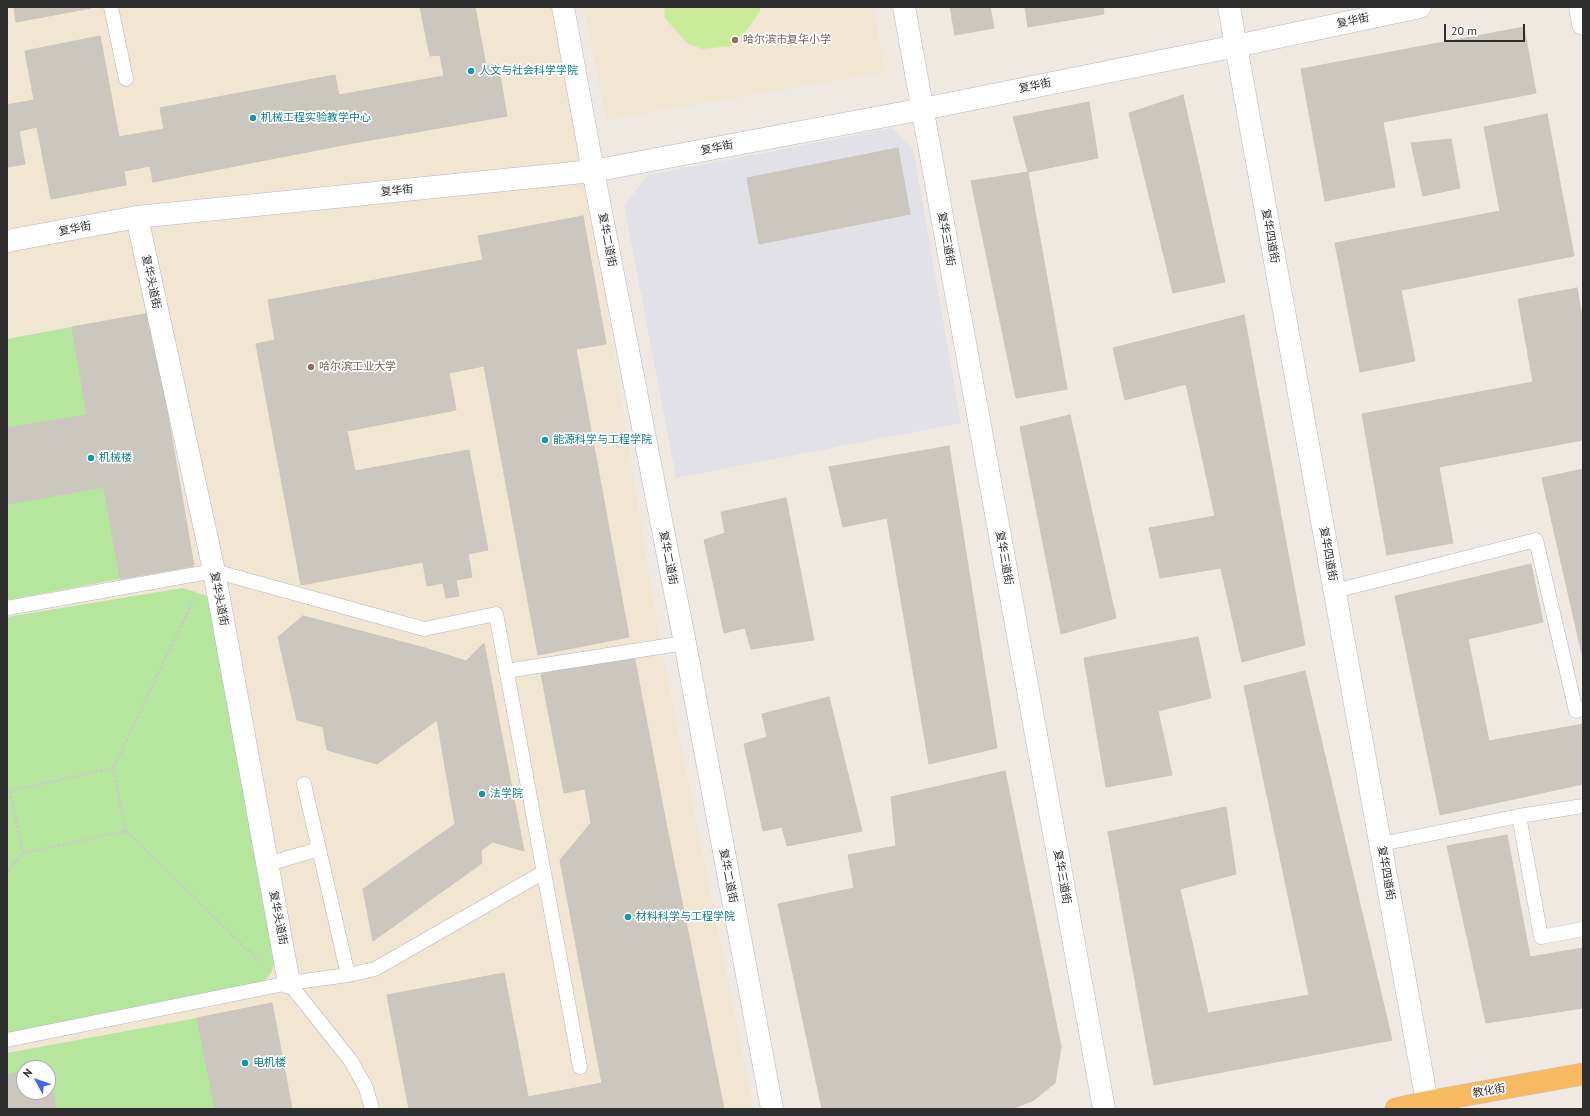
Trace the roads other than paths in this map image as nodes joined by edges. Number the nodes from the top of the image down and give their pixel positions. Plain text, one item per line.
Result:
1 (111, 7) edge
2 (563, 7) edge
3 (904, 7) edge
4 (1229, 7) edge
5 (1420, 7) edge
6 (1580, 7) edge
7 (1583, 24) edge
8 (1236, 46) junction
9 (126, 79) dead end
10 (923, 109) junction
11 (593, 171) junction
12 (137, 217) junction
13 (7, 241) edge
14 (214, 571) junction
15 (1335, 591) junction
16 (7, 608) edge
17 (685, 643) junction
18 (506, 671) junction
19 (1583, 709) edge
20 (304, 784) dead end
21 (1583, 806) edge
22 (1518, 816) junction
23 (1381, 844) junction
24 (319, 849) junction
25 (268, 864) junction
26 (544, 872) junction
27 (1583, 929) edge
28 (348, 975) junction
29 (289, 983) junction
30 (7, 1040) edge
31 (580, 1067) dead end
32 (1583, 1074) edge
33 (1428, 1102) junction
34 (372, 1109) edge
35 (772, 1109) edge
36 (1104, 1109) edge
37 (1396, 1109) edge

1 - 9 lane
2 - 11 street, 复华二道街
3 - 10 street, 复华三道街
4 - 8 street, 复华四道街
5 - 8 street, 复华街
6 - 7 street
8 - 10 street, 复华街
8 - 15 street, 复华四道街
10 - 11 street, 复华街
10 - 36 street, 复华三道街
11 - 12 street, 复华街
11 - 17 street, 复华二道街
12 - 13 street, 复华街
12 - 14 street, 复华头道街
14 - 16 lane
14 - 18 lane
14 - 25 street, 复华头道街
15 - 19 lane
15 - 23 street, 复华四道街
17 - 18 lane
17 - 35 street, 复华二道街
18 - 26 lane
20 - 24 lane
21 - 22 lane
22 - 23 lane
22 - 27 lane
23 - 33 street, 复华四道街
24 - 25 lane
24 - 28 lane
25 - 29 street, 复华头道街
26 - 28 lane
26 - 31 lane
28 - 29 lane
29 - 30 lane
29 - 34 lane
32 - 33 highway, 教化街
33 - 37 highway, 教化街

